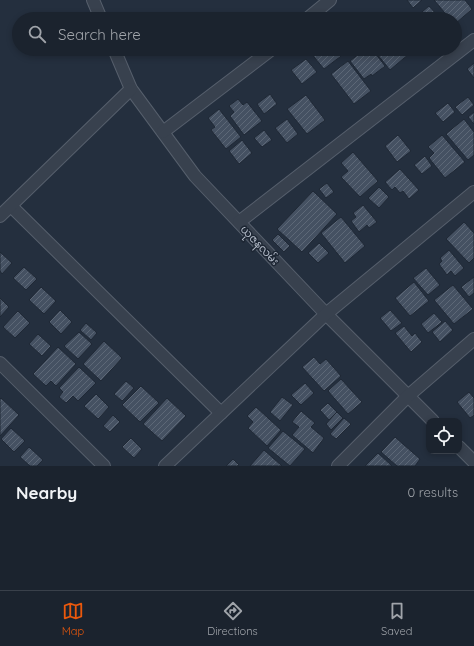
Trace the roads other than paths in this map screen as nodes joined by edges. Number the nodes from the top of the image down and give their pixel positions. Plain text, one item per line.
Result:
1 (92, 0) edge
2 (330, 0) edge
3 (98, 12) edge
4 (315, 12) edge
5 (474, 40) edge
6 (462, 49) edge
7 (117, 56) edge
8 (263, 56) edge
9 (453, 56) edge
10 (131, 89) junction
11 (163, 132) junction
12 (474, 192) edge
13 (11, 206) junction
14 (0, 216) edge
15 (239, 222) junction
16 (326, 314) junction
17 (474, 340) edge
18 (0, 363) edge
19 (408, 396) junction
20 (221, 413) junction
21 (430, 418) edge
22 (462, 450) edge
23 (474, 462) edge
24 (104, 466) edge
25 (165, 466) edge
26 (338, 466) edge

1 - 3 street
2 - 4 street
5 - 6 street
7 - 10 street, ယုဇနလမ်း
8 - 11 street
9 - 15 street
10 - 11 street, ယုဇနလမ်း
10 - 13 street
11 - 15 street, ယုဇနလမ်း
12 - 16 street
13 - 14 street
13 - 20 street
15 - 16 street, ယုဇနလမ်း
16 - 19 street, ယုဇနလမ်း
16 - 20 street
17 - 19 street
18 - 24 street
19 - 21 street, ယုဇနလမ်း
19 - 26 street
20 - 25 street
22 - 23 street

